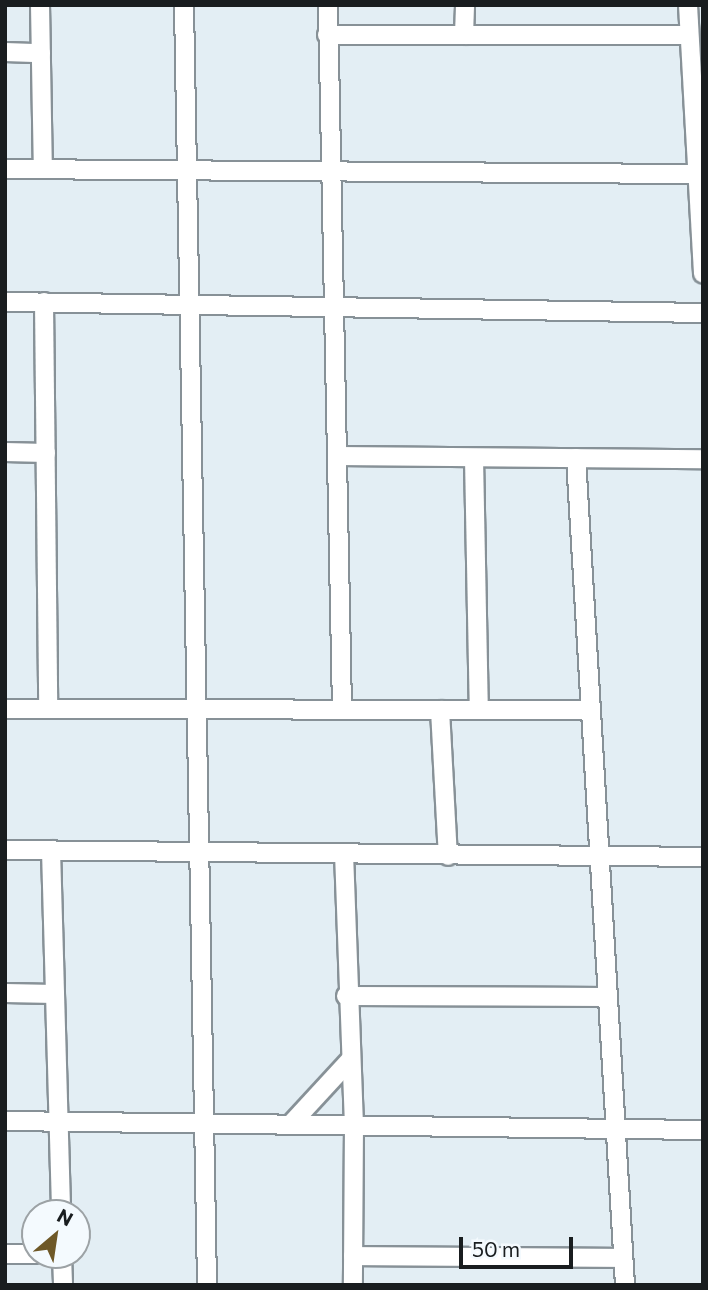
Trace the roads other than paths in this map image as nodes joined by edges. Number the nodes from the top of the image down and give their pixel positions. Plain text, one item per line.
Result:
1 (40, 5) edge
2 (184, 5) edge
3 (328, 5) edge
4 (465, 5) edge
5 (688, 5) edge
6 (327, 35) junction
7 (464, 35) junction
8 (687, 35) junction
9 (5, 52) edge
10 (41, 53) junction
11 (5, 169) edge
12 (43, 169) junction
13 (186, 171) junction
14 (331, 173) junction
15 (695, 174) junction
16 (703, 274) edge
17 (5, 302) edge
18 (44, 302) junction
19 (188, 305) junction
20 (334, 307) junction
21 (703, 313) edge
22 (5, 452) edge
23 (46, 453) junction
24 (337, 456) junction
25 (474, 458) junction
26 (576, 458) junction
27 (703, 459) edge
28 (5, 709) edge
29 (48, 709) junction
30 (194, 709) junction
31 (342, 709) junction
32 (440, 709) junction
33 (479, 710) junction
34 (590, 710) junction
35 (5, 850) edge
36 (51, 850) junction
37 (198, 852) junction
38 (344, 853) junction
39 (448, 856) junction
40 (598, 857) junction
41 (703, 857) edge
42 (5, 993) edge
43 (55, 994) junction
44 (346, 996) junction
45 (605, 997) junction
46 (350, 1060) junction
47 (5, 1121) edge
48 (58, 1121) junction
49 (206, 1123) junction
50 (292, 1124) junction
51 (354, 1125) junction
52 (612, 1129) junction
53 (703, 1130) edge
54 (61, 1199) edge
55 (353, 1256) junction
56 (622, 1258) junction
57 (207, 1285) edge
58 (353, 1285) edge
59 (625, 1285) edge

1 - 10 street
2 - 13 street
3 - 6 street
4 - 7 street
5 - 8 street
6 - 7 street
6 - 14 street
7 - 8 street
8 - 15 street
9 - 10 street
10 - 12 street
11 - 12 street
12 - 13 street
13 - 14 street
13 - 19 street
14 - 15 street
14 - 20 street
15 - 16 street
17 - 18 street
18 - 19 street
18 - 23 street
19 - 20 street
19 - 30 street
20 - 21 street
20 - 24 street
22 - 23 street
23 - 29 street
24 - 25 street
24 - 31 street
25 - 26 street
25 - 33 street
26 - 27 street
26 - 34 street
28 - 29 street
29 - 30 street
30 - 31 street
30 - 37 street
31 - 32 street
32 - 33 street
32 - 39 street
33 - 34 street
34 - 40 street
35 - 36 street
36 - 37 street
36 - 43 street
37 - 38 street
37 - 49 street
38 - 39 street
38 - 44 street
39 - 40 street
40 - 41 street
40 - 45 street
42 - 43 street
43 - 48 street
44 - 45 street
44 - 46 street
45 - 52 street
46 - 50 street
46 - 51 street
47 - 48 street
48 - 49 street
48 - 54 street
49 - 50 street
49 - 57 street
50 - 51 street
51 - 52 street
51 - 55 street
52 - 53 street
52 - 56 street
55 - 56 street
55 - 58 street
56 - 59 street

